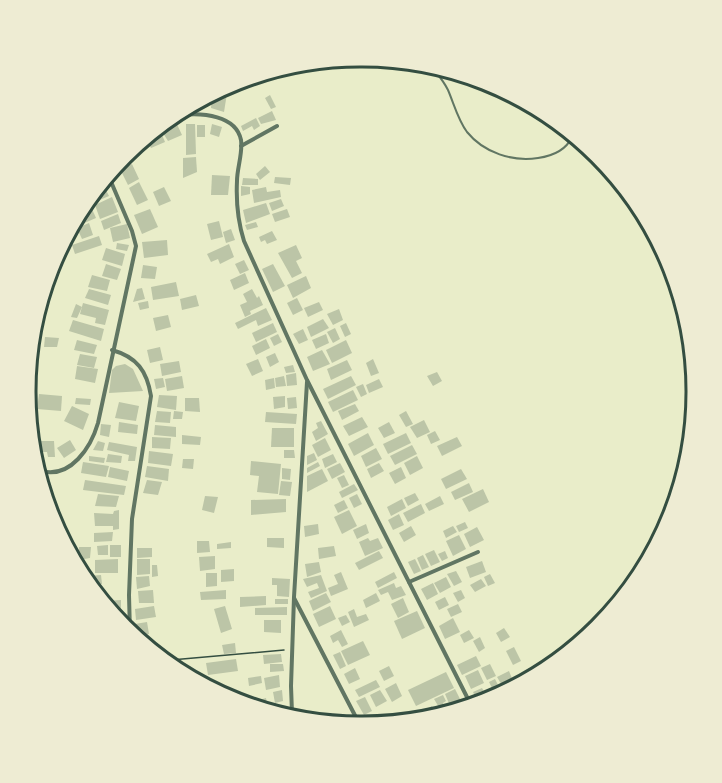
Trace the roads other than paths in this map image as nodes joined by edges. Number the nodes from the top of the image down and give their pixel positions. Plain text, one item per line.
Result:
1 (439, 77) edge
2 (190, 115) edge
3 (277, 126) dead end
4 (569, 142) edge
5 (241, 146) junction
6 (112, 183) edge
7 (112, 350) junction
8 (307, 380) junction
9 (46, 472) edge
10 (478, 552) dead end
11 (409, 582) junction
12 (294, 597) junction
13 (130, 620) edge
14 (468, 698) edge
15 (292, 709) edge
16 (355, 716) edge

1 - 4 lane
2 - 5 street
3 - 5 street
5 - 8 street
6 - 7 street
7 - 9 street
7 - 13 street
8 - 11 street
8 - 12 street
10 - 11 street
11 - 14 street
12 - 15 street
12 - 16 street

